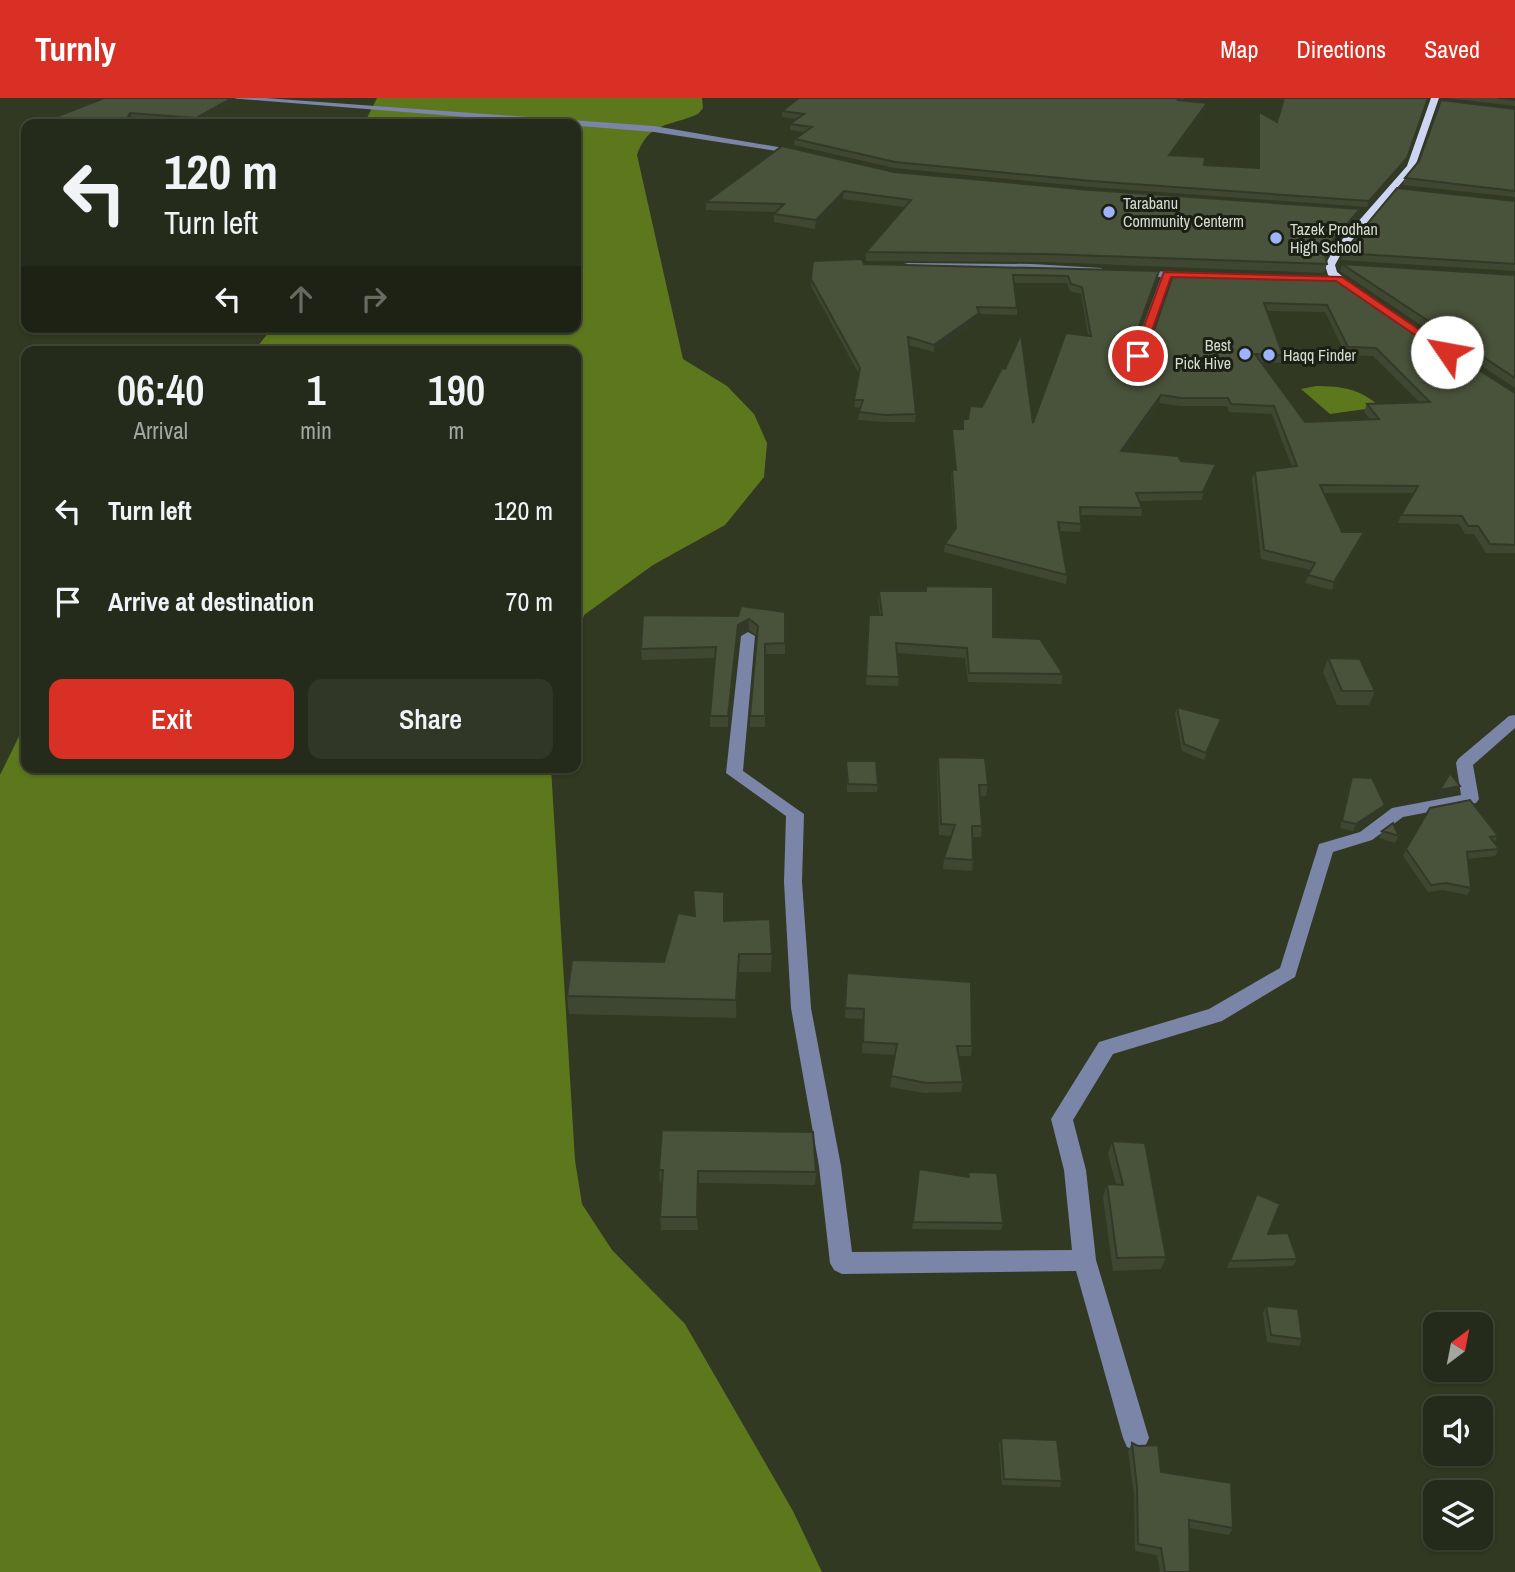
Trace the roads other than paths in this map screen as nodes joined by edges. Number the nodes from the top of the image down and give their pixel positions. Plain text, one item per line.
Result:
1 (232, 98) edge
2 (1435, 100) edge
3 (1446, 103) edge
4 (504, 119) edge
5 (581, 124) edge
6 (816, 155) edge
7 (1389, 189) junction
8 (1402, 191) edge
9 (1357, 212) edge
10 (1370, 212) junction
11 (1330, 265) junction
12 (895, 266) edge
13 (1344, 266) edge
14 (1113, 271) edge
15 (1127, 272) edge
16 (1167, 274) junction
17 (1207, 275) edge
18 (1325, 278) edge
19 (1339, 279) junction
20 (1367, 299) edge
21 (1131, 375) edge
22 (748, 636) dead end
23 (1515, 720) edge
24 (1085, 1260) junction
25 (1136, 1438) dead end

1 - 4 street
2 - 3 street
2 - 7 main road
5 - 6 street
7 - 8 street
7 - 10 main road
9 - 10 street
10 - 11 main road
11 - 13 street
11 - 19 main road
12 - 14 street
15 - 16 street
16 - 17 street
16 - 21 street
18 - 19 street
19 - 20 main road
22 - 24 street
23 - 24 street
24 - 25 street

